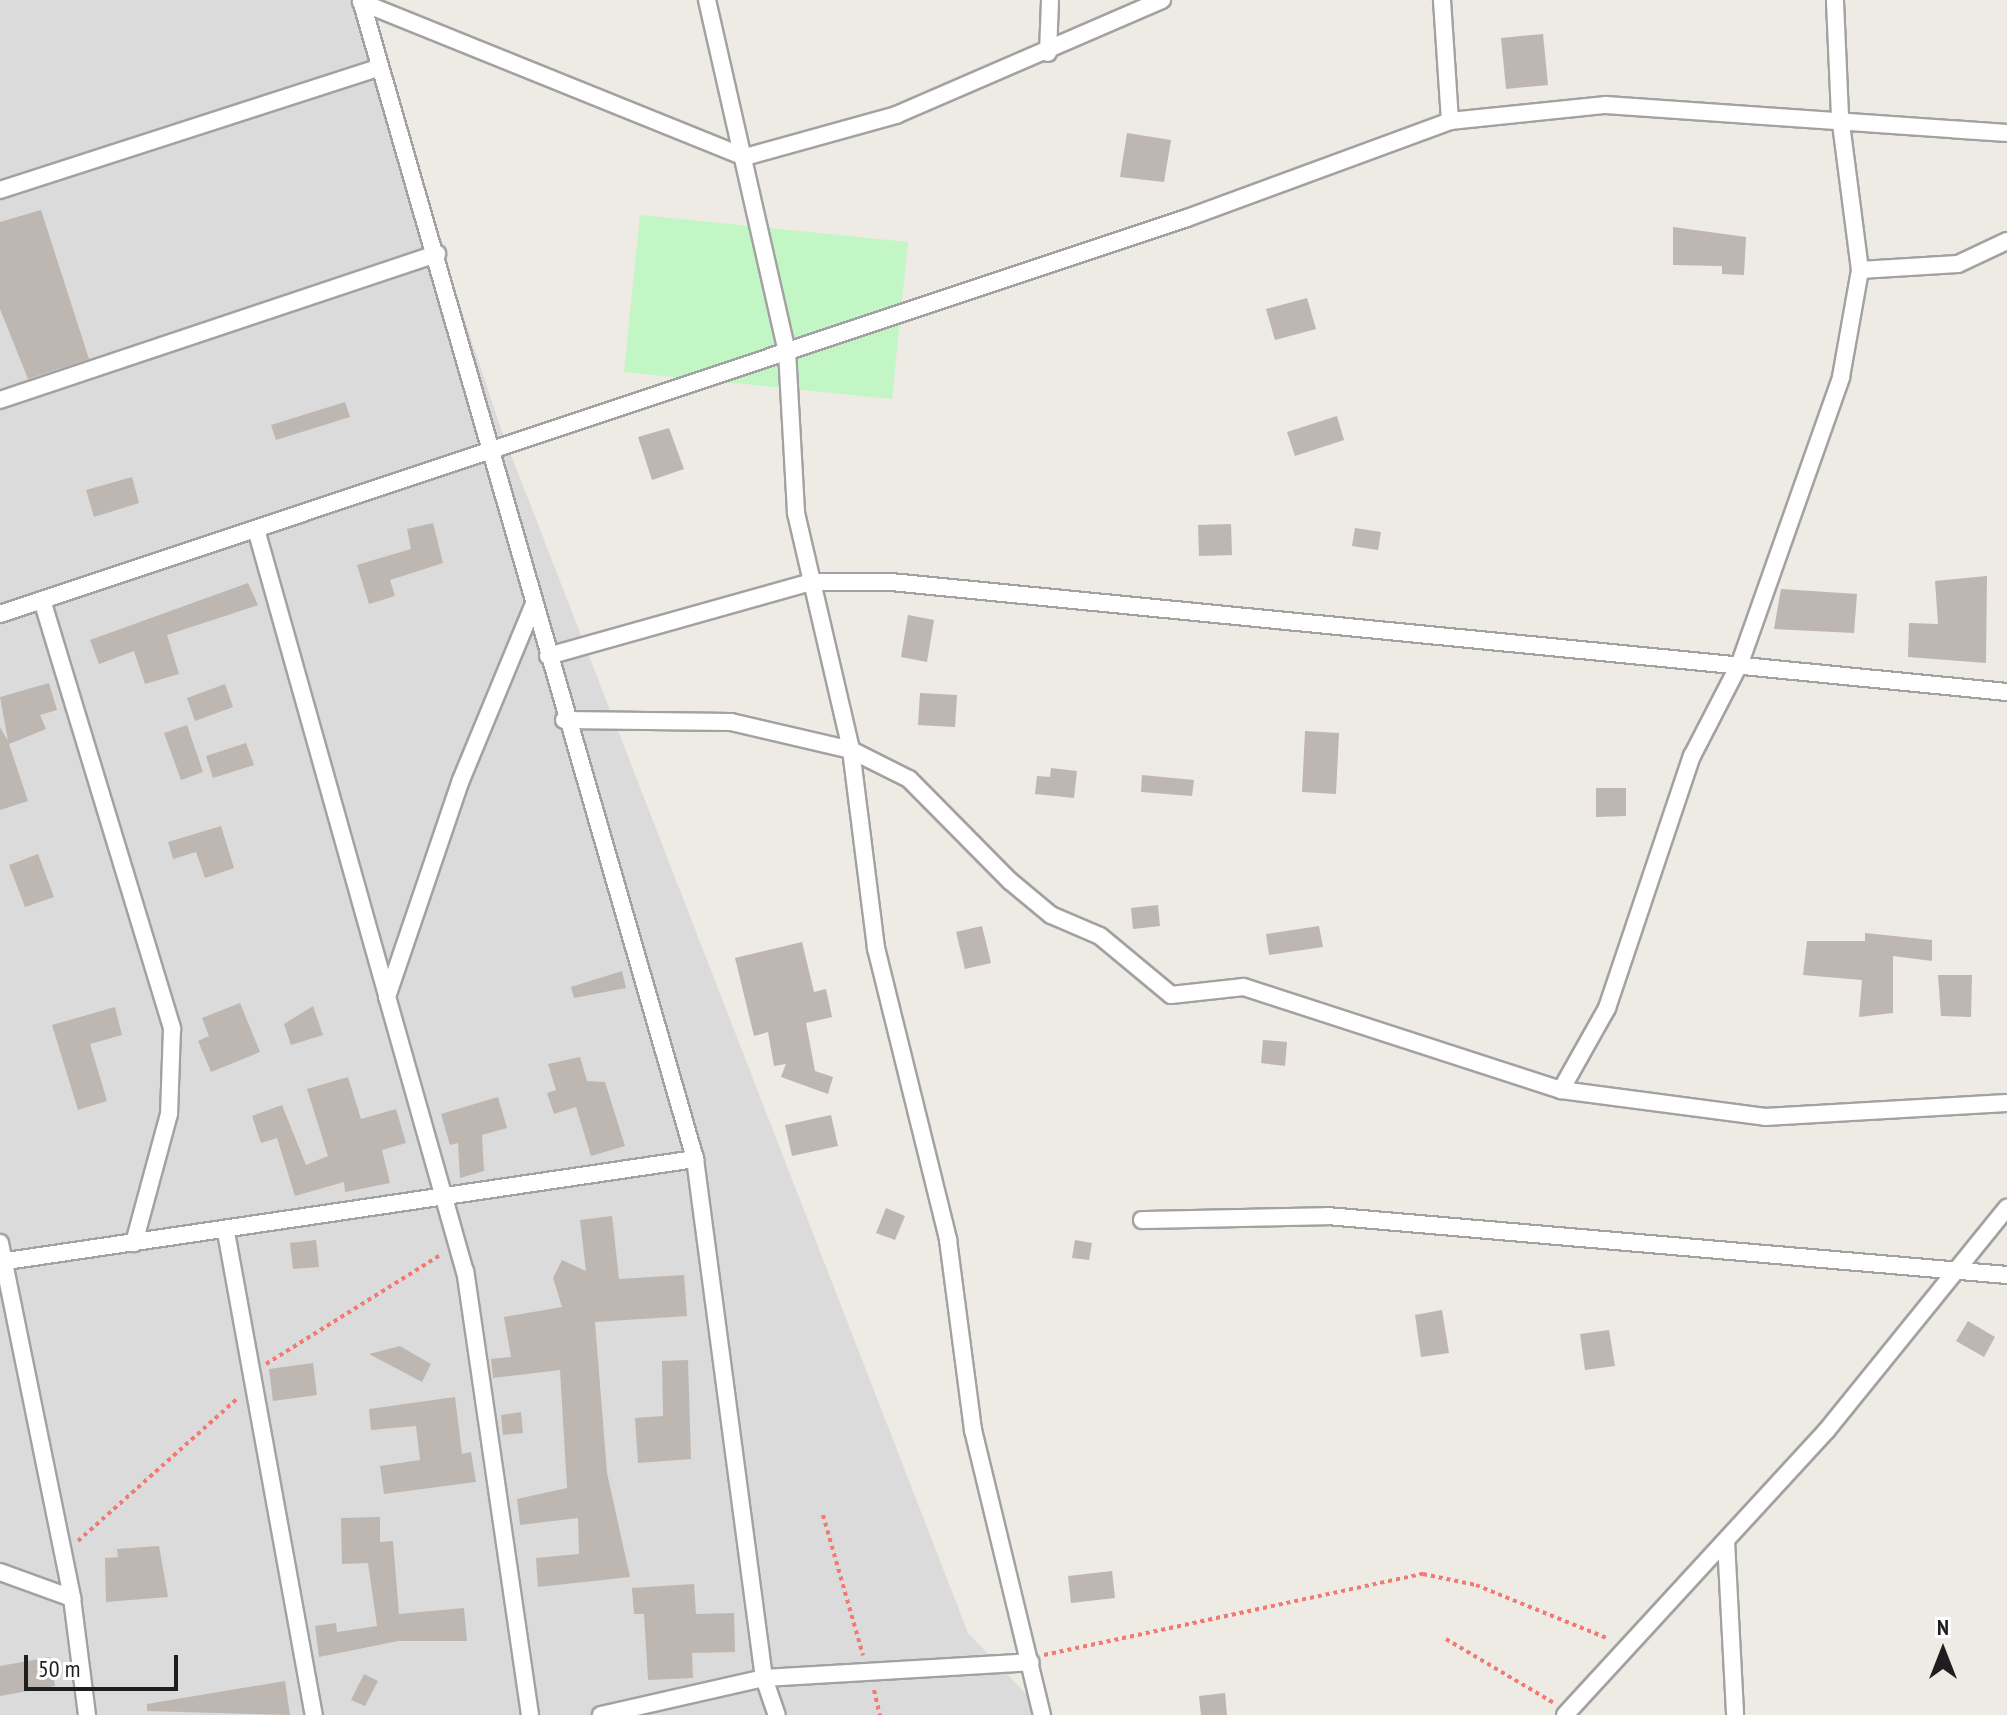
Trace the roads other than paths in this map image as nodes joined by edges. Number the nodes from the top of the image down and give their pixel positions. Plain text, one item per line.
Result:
1 (707, 0) edge
2 (1050, 0) edge
3 (1162, 0) edge
4 (1442, 0) edge
5 (1835, 0) edge
6 (361, 1) edge
7 (1048, 53) junction
8 (380, 67) junction
9 (1450, 121) junction
10 (1841, 125) junction
11 (2007, 133) edge
12 (745, 157) junction
13 (0, 190) edge
14 (2007, 241) edge
15 (437, 254) junction
16 (1860, 270) junction
17 (787, 351) junction
18 (0, 400) edge
19 (495, 448) junction
20 (256, 529) junction
21 (812, 582) junction
22 (42, 600) junction
23 (534, 604) junction
24 (0, 614) edge
25 (548, 656) junction
26 (1737, 670) junction
27 (2007, 692) edge
28 (564, 720) junction
29 (851, 750) junction
30 (387, 997) junction
31 (1561, 1090) junction
32 (2007, 1103) edge
33 (695, 1159) junction
34 (441, 1197) junction
35 (2007, 1208) edge
36 (1142, 1220) dead end
37 (226, 1232) junction
38 (0, 1243) edge
39 (134, 1243) junction
40 (2, 1262) edge
41 (1959, 1272) junction
42 (2007, 1275) edge
43 (1726, 1541) junction
44 (0, 1572) edge
45 (72, 1598) junction
46 (1031, 1662) junction
47 (764, 1678) junction
48 (1567, 1713) edge
49 (87, 1715) edge
50 (314, 1715) edge
51 (530, 1715) edge
52 (601, 1715) edge
53 (777, 1715) edge
54 (1042, 1715) edge
55 (1735, 1715) edge

1 - 12 street
2 - 7 street
3 - 7 street
4 - 9 street
5 - 10 street
6 - 8 street
6 - 12 street
7 - 12 street
8 - 13 street
8 - 15 street
9 - 10 street
9 - 17 street
10 - 11 street
10 - 16 street
12 - 17 street
14 - 16 street
15 - 18 street
15 - 19 street
16 - 26 street
17 - 19 street
17 - 21 street
19 - 20 street
19 - 23 street
20 - 22 street
20 - 30 street
21 - 25 street
21 - 26 street
21 - 29 street
22 - 24 street
22 - 39 street
23 - 25 street
23 - 30 street
25 - 28 street
26 - 27 street
26 - 31 street
28 - 29 street
28 - 33 street
29 - 31 street
29 - 46 street
30 - 34 street
31 - 32 street
33 - 34 street
33 - 47 street
34 - 37 street
34 - 51 street
35 - 41 street
36 - 41 street
37 - 39 street
37 - 50 street
38 - 40 street
39 - 40 street
40 - 45 street
41 - 42 street
41 - 43 street
43 - 48 street
43 - 55 street
44 - 45 street
45 - 49 street
46 - 47 street
46 - 54 street
47 - 52 street
47 - 53 street

